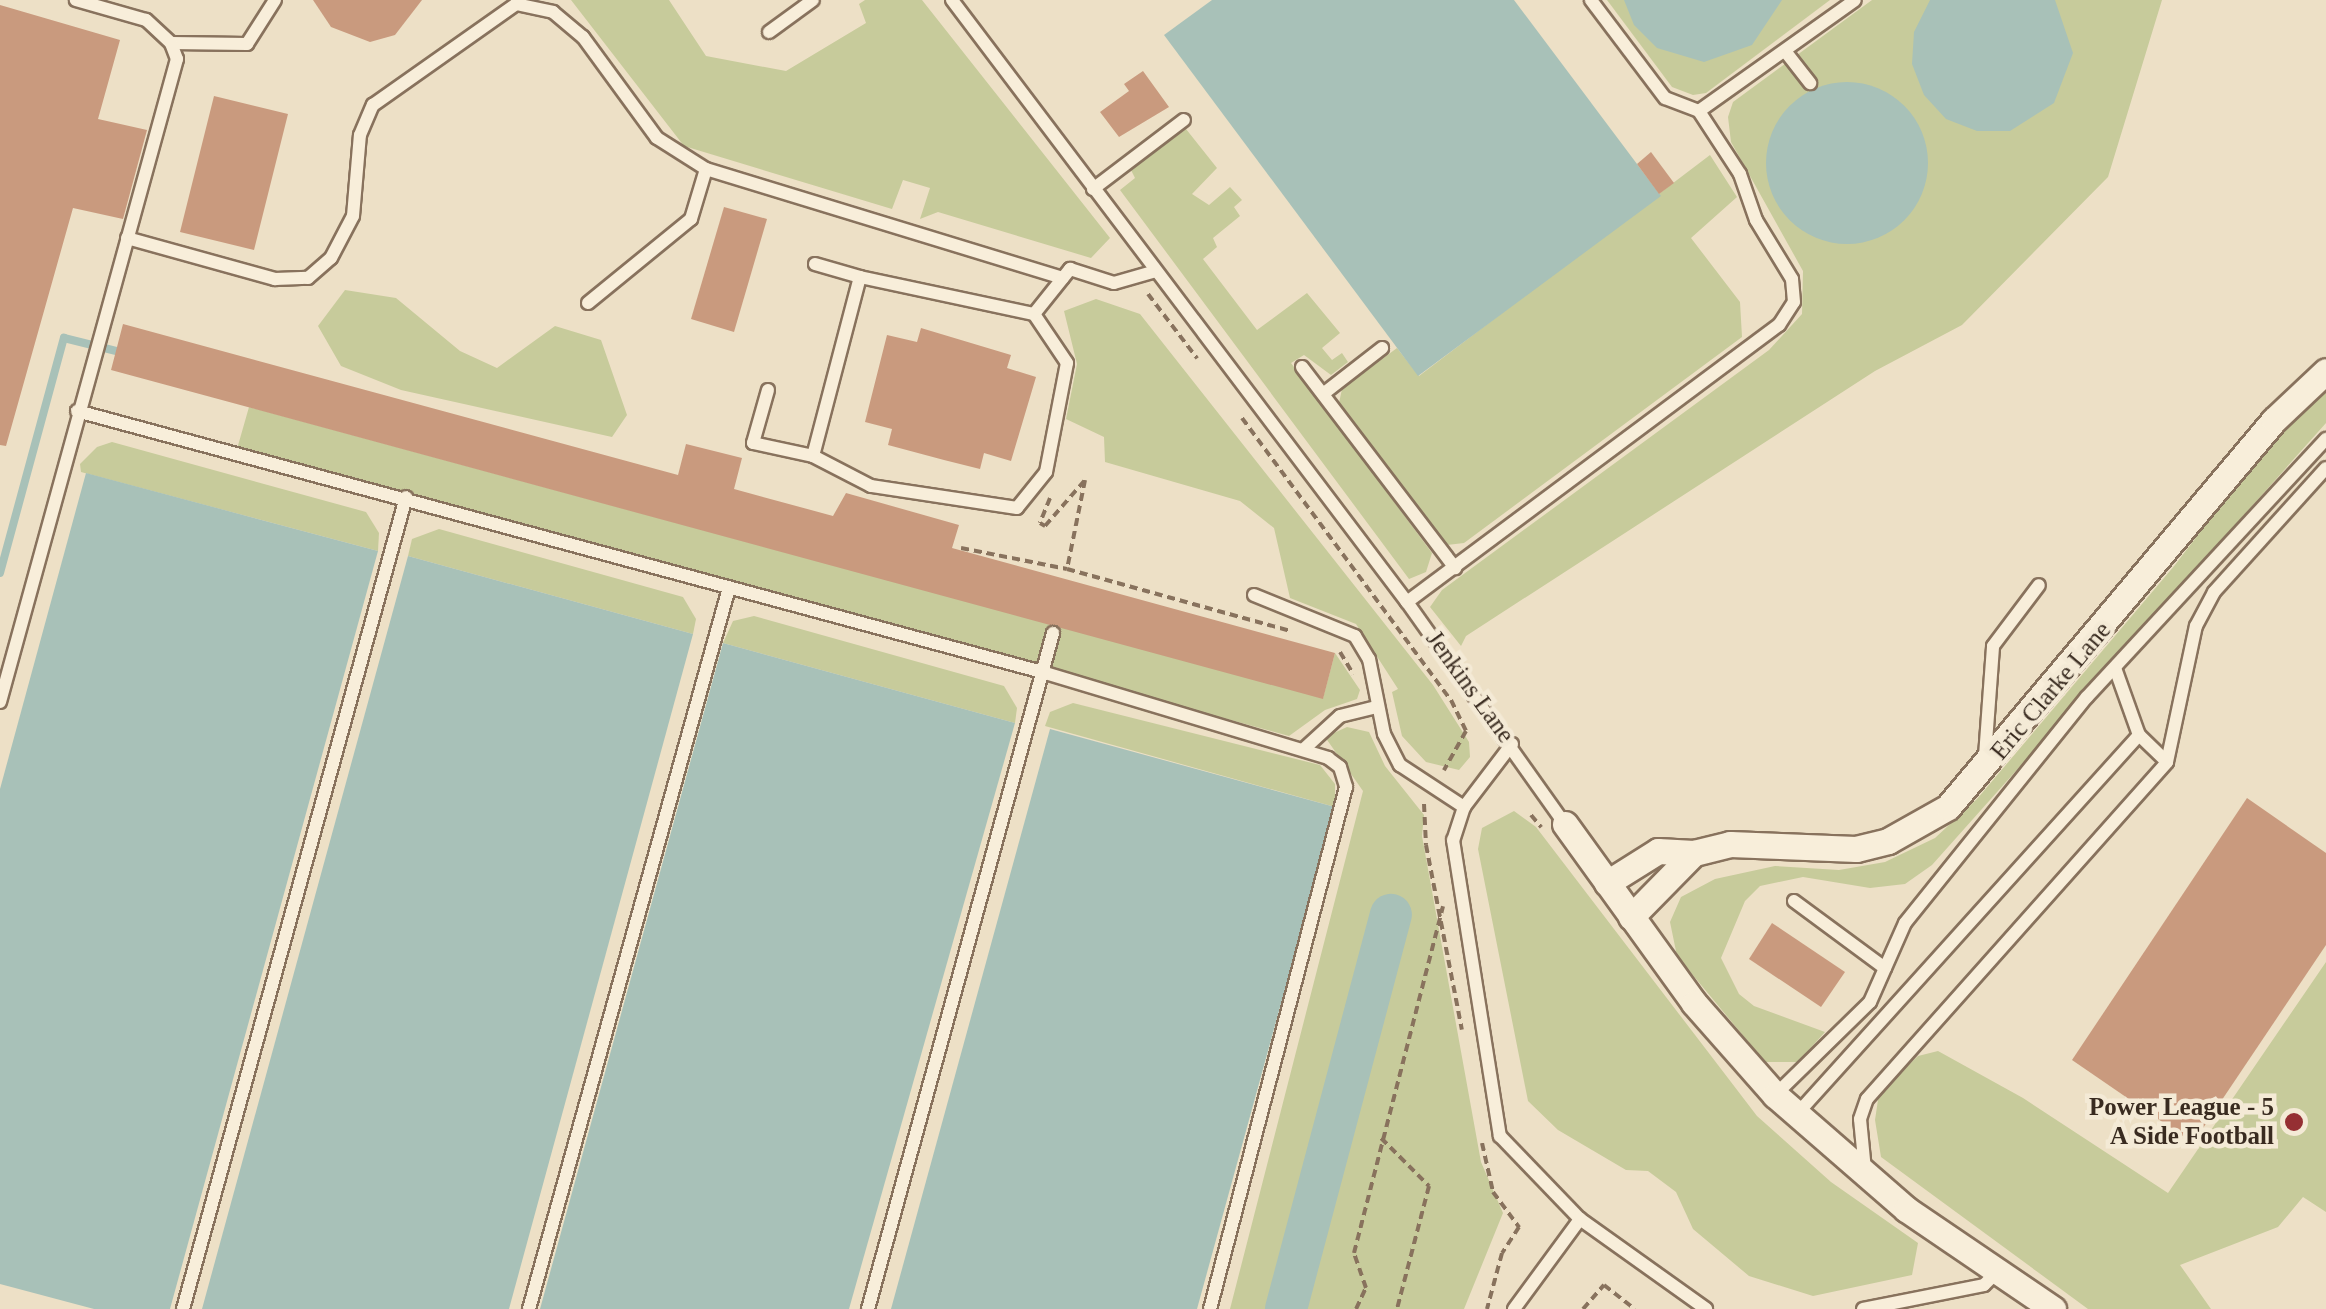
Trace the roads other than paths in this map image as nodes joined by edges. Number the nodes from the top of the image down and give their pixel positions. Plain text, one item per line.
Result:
1 (76, 0) edge
2 (276, 0) edge
3 (813, 0) edge
4 (952, 0) edge
5 (1591, 0) edge
6 (1855, 0) edge
7 (769, 32) dead end
8 (172, 43) junction
9 (1785, 50) junction
10 (1810, 83) dead end
11 (1699, 111) junction
12 (1184, 120) dead end
13 (706, 169) junction
14 (1092, 190) junction
15 (127, 238) junction
16 (815, 264) dead end
17 (1152, 272) junction
18 (860, 277) junction
19 (1063, 278) junction
20 (588, 303) dead end
21 (1034, 314) junction
22 (1382, 348) dead end
23 (1302, 367) dead end
24 (2326, 371) edge
25 (768, 390) dead end
26 (1323, 394) junction
27 (77, 410) junction
28 (2326, 439) edge
29 (813, 456) junction
30 (2326, 468) edge
31 (406, 497) junction
32 (1455, 568) junction
33 (2039, 585) dead end
34 (730, 588) junction
35 (1254, 595) dead end
36 (1407, 602) junction
37 (1054, 633) dead end
38 (2115, 668) junction
39 (1042, 672) junction
40 (0, 702) edge
41 (1377, 706) junction
42 (2138, 735) junction
43 (1512, 744) junction
44 (1304, 749) junction
45 (2167, 762) junction
46 (1984, 770) junction
47 (1464, 807) junction
48 (1565, 824) joint
49 (1694, 853) junction
50 (1607, 883) junction
51 (1794, 902) dead end
52 (1632, 917) junction
53 (1885, 968) junction
54 (1775, 1095) junction
55 (1796, 1116) junction
56 (1866, 1177) junction
57 (1580, 1218) junction
58 (1998, 1271) junction
59 (183, 1309) edge
60 (529, 1309) edge
61 (868, 1309) edge
62 (1210, 1309) edge
63 (1514, 1309) edge
64 (1706, 1309) edge
65 (1863, 1309) edge
66 (2053, 1309) edge

1 - 8 lane
2 - 8 lane
3 - 7 lane
4 - 14 lane, Jenkins Lane
5 - 11 lane
6 - 9 lane
8 - 15 lane
9 - 10 lane
9 - 11 lane
11 - 32 lane
12 - 14 lane
13 - 15 lane
13 - 19 lane
13 - 20 lane
14 - 17 lane, Jenkins Lane
15 - 27 lane
16 - 18 lane
17 - 19 lane
17 - 36 lane, Jenkins Lane
18 - 21 lane
18 - 29 lane
19 - 21 lane
21 - 29 lane
22 - 26 lane
23 - 26 lane
24 - 46 street, Eric Clarke Lane
25 - 29 lane
26 - 32 lane
27 - 31 lane
27 - 40 lane
28 - 38 lane
30 - 45 lane
31 - 34 lane
31 - 59 lane
32 - 36 lane
33 - 46 lane
34 - 39 lane
34 - 60 lane
35 - 41 lane
36 - 43 lane, Jenkins Lane
37 - 39 lane
38 - 42 lane
38 - 53 lane
39 - 44 lane
39 - 61 lane
41 - 44 lane
41 - 47 lane
42 - 45 lane
42 - 55 lane
43 - 47 lane
43 - 48 lane, Jenkins Lane
44 - 62 lane
45 - 56 lane
46 - 49 street, Eric Clarke Lane
47 - 57 lane
48 - 50 street, Jenkins Lane
49 - 50 street, Eric Clarke Lane
49 - 52 street
50 - 52 street, Jenkins Lane
51 - 53 lane
52 - 54 street, Jenkins Lane
53 - 54 lane
54 - 55 street, Jenkins Lane
55 - 56 street, Jenkins Lane
56 - 58 street, Jenkins Lane
57 - 63 lane
57 - 64 lane
58 - 65 lane
58 - 66 street, Jenkins Lane

